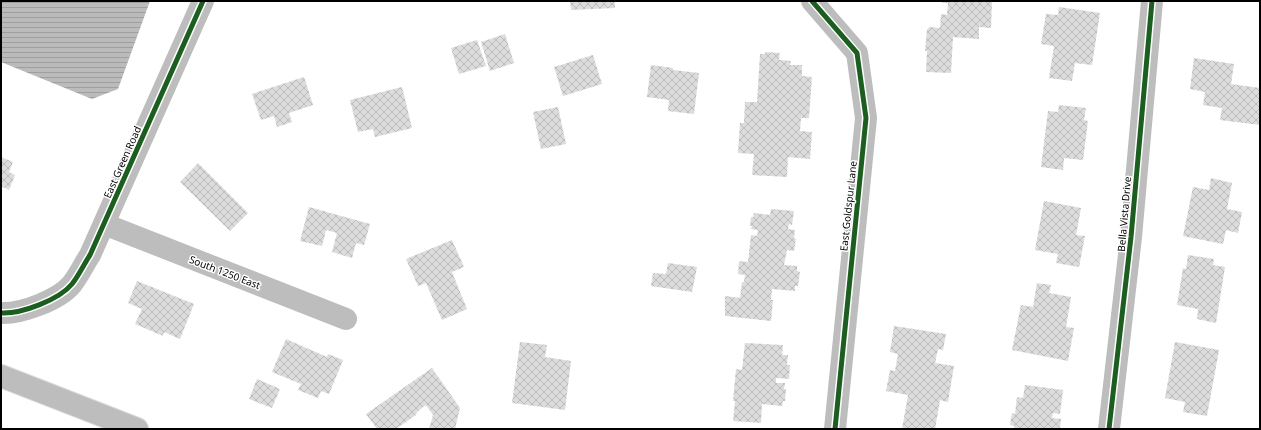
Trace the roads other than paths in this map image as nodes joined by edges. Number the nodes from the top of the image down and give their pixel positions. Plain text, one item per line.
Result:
1 (203, 1) edge
2 (812, 1) edge
3 (1152, 1) edge
4 (104, 224) junction
5 (1, 313) edge
6 (346, 319) dead end
7 (1, 376) edge
8 (137, 429) edge
9 (835, 429) edge
10 (1109, 429) edge

1 - 4 main road, East Green Road
2 - 9 main road, East Goldspur Lane
3 - 10 main road, Bella Vista Drive
4 - 5 main road, East Green Road
4 - 6 main road, South 1250 East
7 - 8 main road

